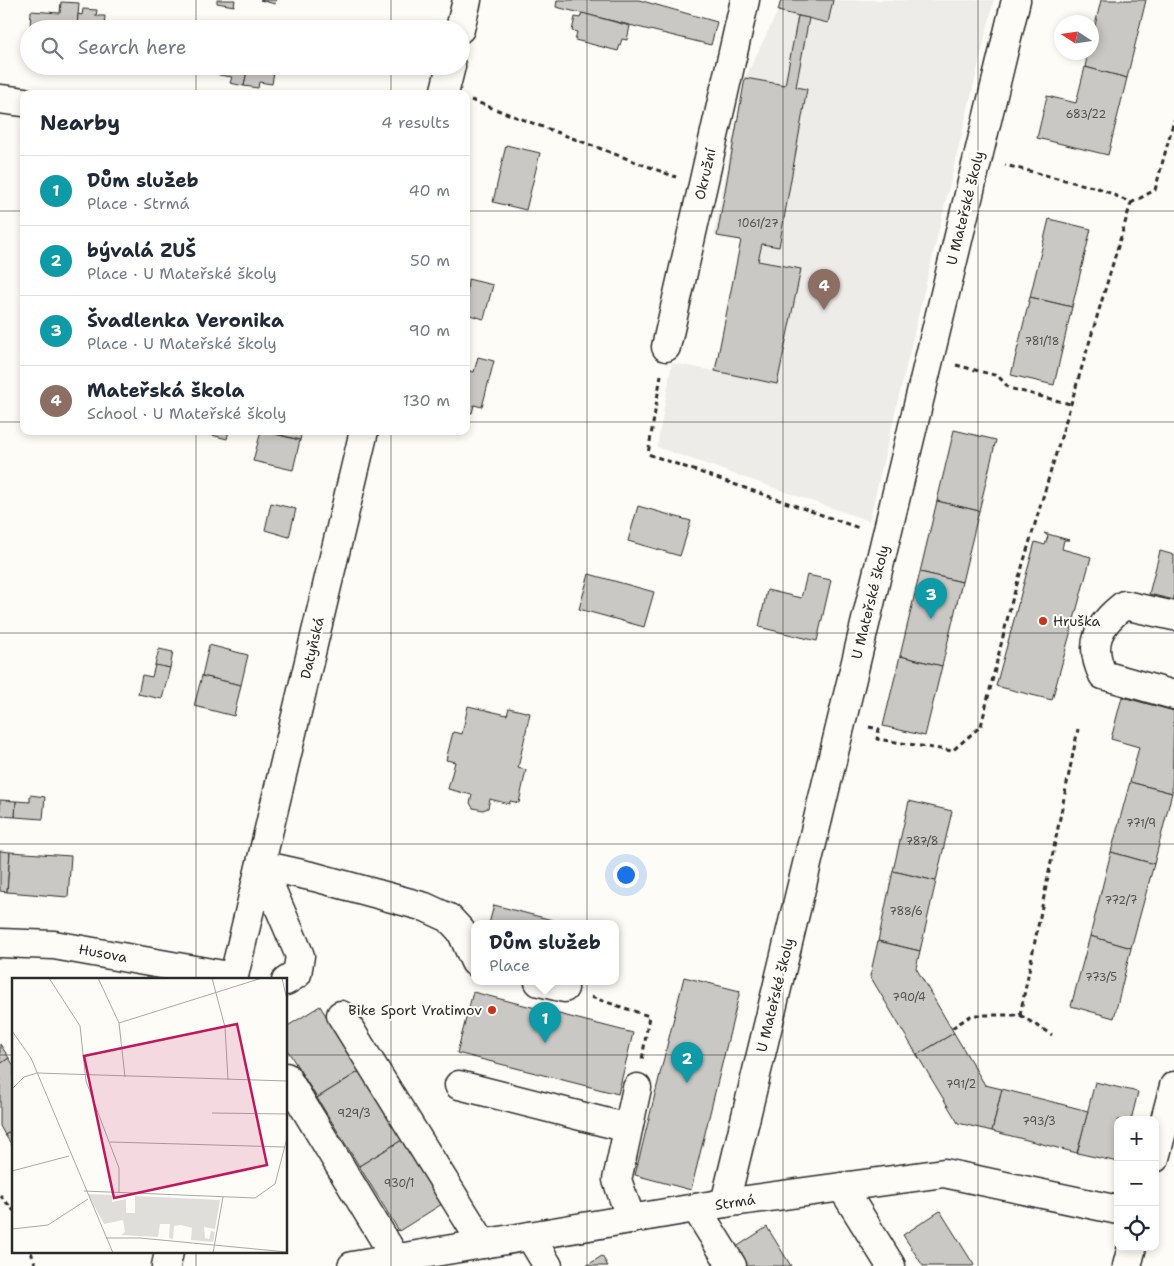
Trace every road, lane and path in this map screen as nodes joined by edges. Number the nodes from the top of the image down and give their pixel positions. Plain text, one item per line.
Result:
1 (467, 0) edge
2 (745, 0) edge
3 (1016, 0) edge
4 (462, 20) edge
5 (449, 75) edge
6 (445, 90) edge
7 (0, 99) edge
8 (470, 99) edge
9 (20, 102) edge
10 (1174, 120) edge
11 (978, 158) junction
12 (702, 186) junction
13 (1131, 203) junction
14 (666, 347) joint
15 (929, 358) junction
16 (1070, 404) junction
17 (363, 435) edge
18 (886, 537) junction
19 (1174, 616) edge
20 (1174, 695) edge
21 (841, 722) junction
22 (1078, 729) dead end
23 (261, 865) junction
24 (0, 942) edge
25 (471, 953) edge
26 (234, 978) edge
27 (288, 980) edge
28 (552, 985) edge
29 (341, 1015) dead end
30 (1020, 1015) junction
31 (952, 1028) dead end
32 (1052, 1035) dead end
33 (288, 1081) edge
34 (458, 1085) dead end
35 (1174, 1086) edge
36 (637, 1088) joint
37 (628, 1128) junction
38 (1159, 1143) edge
39 (842, 1187) junction
40 (0, 1195) edge
41 (725, 1204) junction
42 (696, 1208) junction
43 (12, 1209) edge
44 (1114, 1209) edge
45 (631, 1219) junction
46 (530, 1236) junction
47 (483, 1244) junction
48 (1131, 1251) edge
49 (31, 1254) edge
50 (396, 1259) junction
51 (363, 1265) edge
52 (36, 1266) edge
53 (548, 1266) edge
54 (732, 1266) edge
55 (891, 1266) edge
56 (1127, 1266) edge

1 - 4 street
2 - 12 street, Okružní
3 - 11 street, U Mateřské školy
5 - 6 street
7 - 9 street
8 - 12 path
10 - 13 path
11 - 13 path
11 - 15 street, U Mateřské školy
12 - 14 street, Okružní
13 - 16 path
14 - 18 path
15 - 16 path
15 - 18 street, U Mateřské školy
16 - 21 path
17 - 23 street, Datyňská
18 - 21 street, U Mateřské školy
19 - 20 street
21 - 41 street, U Mateřské školy
22 - 30 path
23 - 25 street
23 - 26 street, Datyňská
23 - 27 street
24 - 26 street, Husova
28 - 36 path
29 - 47 street
30 - 31 path
30 - 32 path
33 - 50 street
34 - 37 street
35 - 38 street
36 - 37 street
37 - 45 street
39 - 41 street, Strmá
39 - 44 street, Strmá
39 - 55 street
40 - 43 path
41 - 42 street, Strmá
42 - 45 street, Strmá
42 - 54 street
45 - 46 street, Strmá
46 - 47 street, Strmá
46 - 53 street
47 - 50 street, Strmá
48 - 56 street
49 - 52 path
50 - 51 street, Strmá

